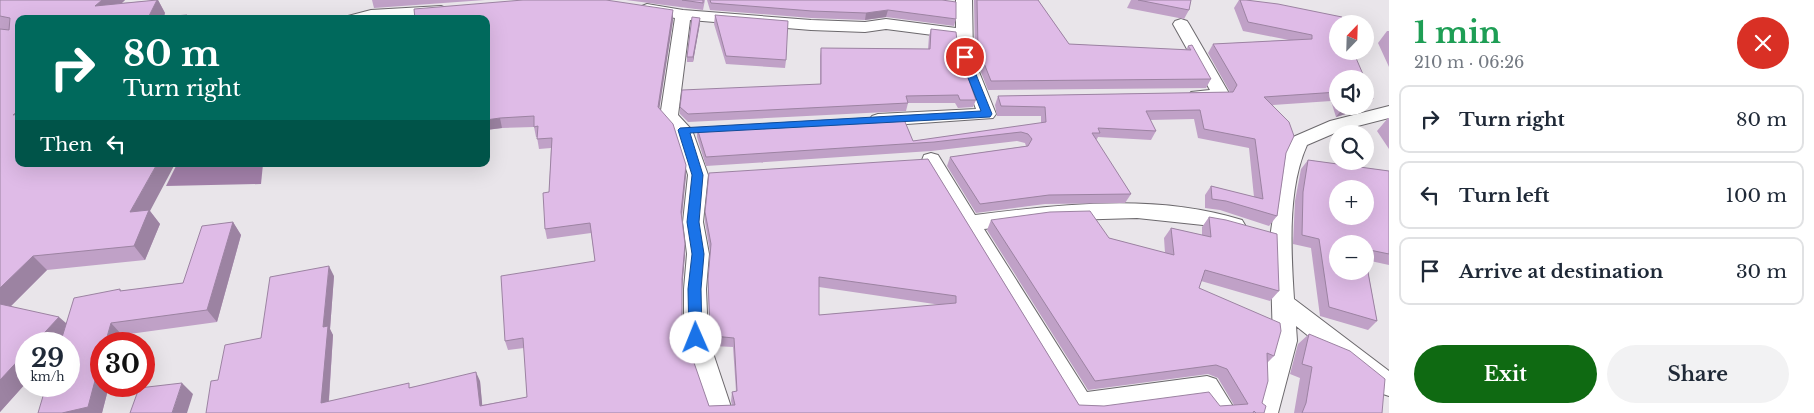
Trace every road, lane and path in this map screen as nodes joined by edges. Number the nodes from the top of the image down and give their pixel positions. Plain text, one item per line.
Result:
1 (964, 0) edge
2 (628, 6) edge
3 (457, 10) edge
4 (371, 15) edge
5 (683, 15) junction
6 (1181, 24) dead end
7 (964, 34) junction
8 (1179, 97) edge
9 (980, 98) junction
10 (999, 98) edge
11 (1389, 112) edge
12 (860, 121) edge
13 (703, 129) edge
14 (683, 130) junction
15 (931, 160) edge
16 (717, 174) edge
17 (698, 175) junction
18 (969, 223) junction
19 (1266, 234) junction
20 (1284, 304) junction
21 (1354, 358) junction
22 (1389, 369) edge
23 (1389, 385) edge
24 (721, 413) edge
25 (1225, 413) edge
26 (1266, 413) edge

1 - 7 street
2 - 5 street
3 - 4 street
5 - 7 street
5 - 14 street
6 - 8 street
7 - 9 street
9 - 10 street
9 - 12 street
11 - 19 street
13 - 14 street
14 - 17 street
15 - 18 street
16 - 17 street
17 - 24 street
18 - 19 street
18 - 25 street
19 - 20 street
20 - 21 street
20 - 26 street
21 - 22 street
21 - 23 street

